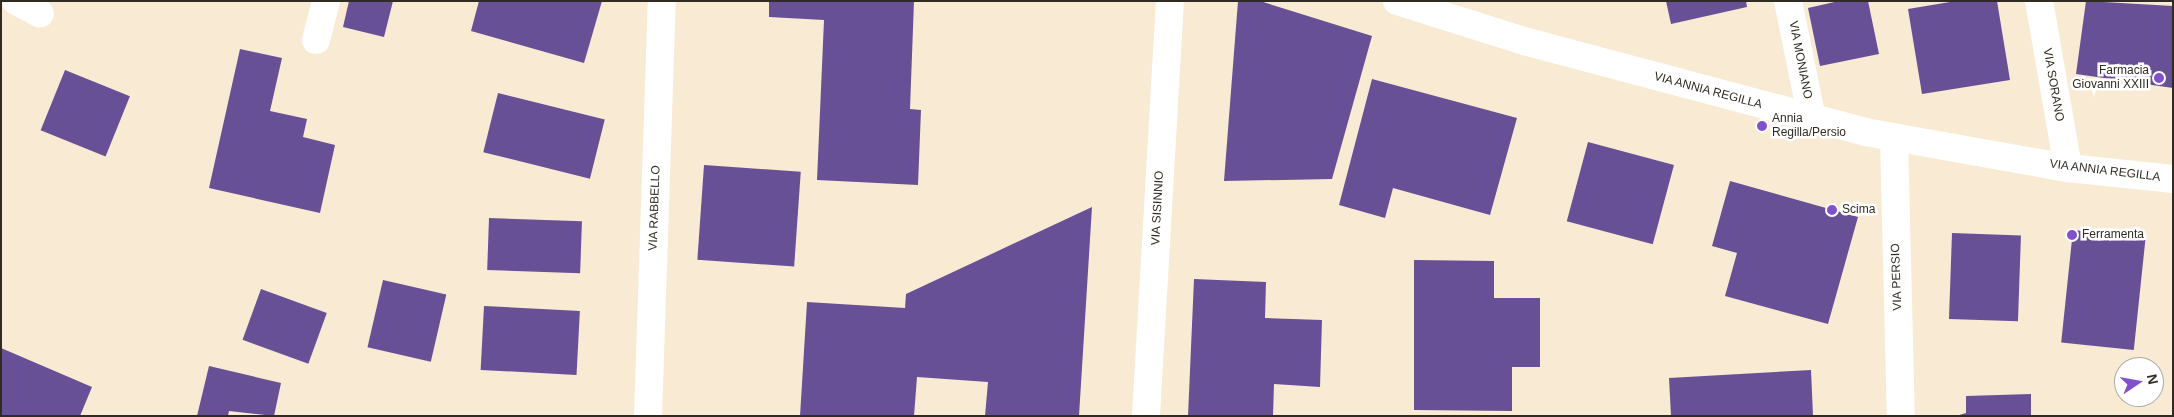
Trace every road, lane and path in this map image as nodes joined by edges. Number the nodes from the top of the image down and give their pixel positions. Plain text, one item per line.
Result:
1 (16, 1) edge
2 (326, 1) edge
3 (662, 1) edge
4 (1170, 1) edge
5 (1397, 1) edge
6 (1788, 1) edge
7 (2039, 1) edge
8 (40, 14) dead end
9 (316, 40) dead end
10 (1812, 119) junction
11 (1894, 138) junction
12 (2068, 168) junction
13 (2173, 180) edge
14 (648, 416) edge
15 (1146, 416) edge
16 (1901, 416) edge

1 - 8 street
2 - 9 street
3 - 14 street, VIA RABBELLO
4 - 15 street, VIA SISINNIO
5 - 10 street, VIA ANNIA REGILLA
6 - 10 street, VIA MONIANO
7 - 12 street, VIA SORANO
10 - 11 street, VIA ANNIA REGILLA
11 - 12 street, VIA ANNIA REGILLA
11 - 16 street, VIA PERSIO
12 - 13 street, VIA ANNIA REGILLA

